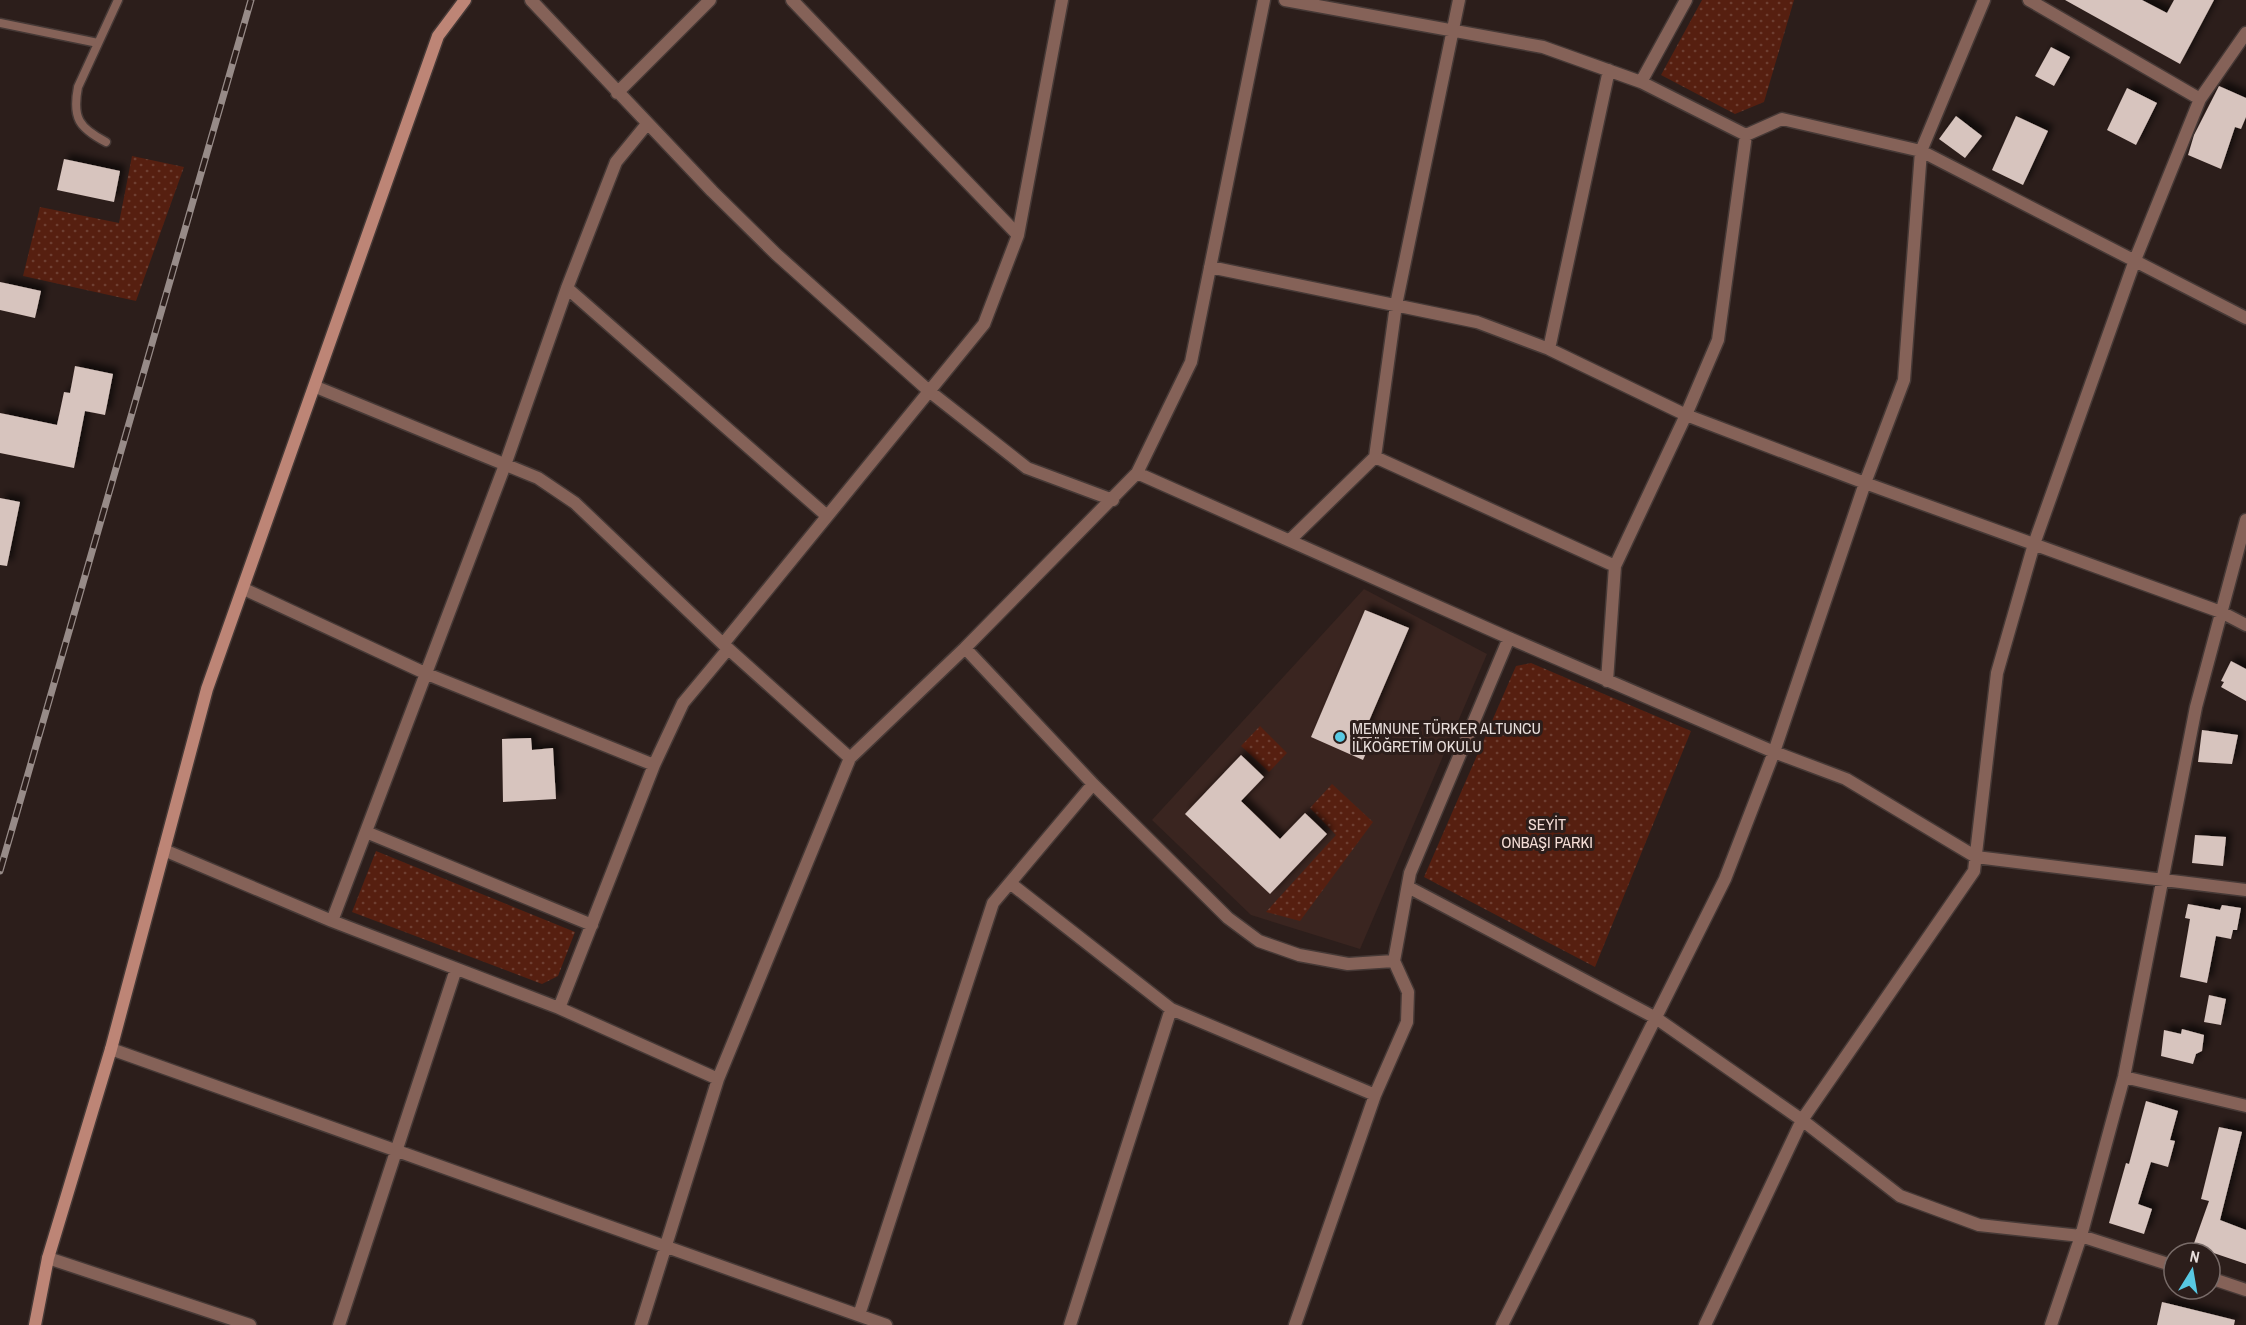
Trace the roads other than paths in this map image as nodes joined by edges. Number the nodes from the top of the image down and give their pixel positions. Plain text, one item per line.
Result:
1 (118, 0) edge
2 (465, 0) edge
3 (531, 0) edge
4 (710, 0) edge
5 (792, 0) edge
6 (1062, 0) edge
7 (1264, 0) edge
8 (1285, 0) edge
9 (1459, 0) edge
10 (1686, 0) edge
11 (1984, 0) edge
12 (2029, 0) edge
13 (0, 23) edge
14 (1454, 31) junction
15 (2246, 33) edge
16 (98, 43) junction
17 (1609, 70) junction
18 (1641, 82) junction
19 (617, 93) junction
20 (2200, 99) junction
21 (647, 124) junction
22 (1746, 135) junction
23 (106, 142) dead end
24 (1921, 151) junction
25 (1018, 235) junction
26 (2135, 260) junction
27 (1210, 267) junction
28 (567, 288) junction
29 (1396, 305) junction
30 (2246, 318) edge
31 (1549, 349) junction
32 (316, 387) junction
33 (928, 391) junction
34 (1686, 415) junction
35 (1375, 457) junction
36 (505, 465) junction
37 (1137, 473) junction
38 (1865, 483) junction
39 (1113, 500) junction
40 (826, 516) junction
41 (2246, 520) edge
42 (1291, 539) junction
43 (2034, 544) junction
44 (1615, 566) junction
45 (243, 589) junction
46 (2221, 612) junction
47 (2246, 625) edge
48 (1509, 639) junction
49 (725, 647) junction
50 (965, 648) junction
51 (427, 674) junction
52 (1607, 681) junction
53 (1774, 752) junction
54 (850, 758) junction
55 (654, 765) junction
56 (1093, 784) junction
57 (366, 832) junction
58 (164, 850) junction
59 (1976, 857) junction
60 (2164, 880) junction
61 (1010, 883) junction
62 (1408, 887) junction
63 (2246, 890) edge
64 (332, 921) junction
65 (592, 925) junction
66 (1394, 961) junction
67 (456, 969) junction
68 (559, 1008) junction
69 (1171, 1009) junction
70 (1656, 1018) junction
71 (111, 1049) junction
72 (2124, 1077) junction
73 (718, 1079) junction
74 (1375, 1095) junction
75 (2246, 1106) edge
76 (1802, 1120) junction
77 (395, 1150) junction
78 (2081, 1236) junction
79 (665, 1246) junction
80 (48, 1258) junction
81 (2162, 1262) edge
82 (2222, 1282) edge
83 (2246, 1290) edge
84 (859, 1315) junction
85 (35, 1325) edge
86 (250, 1325) edge
87 (339, 1325) edge
88 (641, 1325) edge
89 (886, 1325) edge
90 (1070, 1325) edge
91 (1295, 1325) edge
92 (1502, 1325) edge
93 (1705, 1325) edge
94 (2051, 1325) edge

1 - 16 lane
2 - 32 street
3 - 19 street
4 - 19 street
5 - 25 street
6 - 25 street
7 - 27 street
8 - 14 street
9 - 14 street
10 - 18 street
11 - 24 street
12 - 20 street
13 - 16 lane
14 - 17 street
14 - 29 street
15 - 20 street
16 - 23 lane
17 - 18 street
17 - 31 street
18 - 22 street
19 - 21 street
20 - 26 street
21 - 28 street
21 - 33 street
22 - 24 street
22 - 34 street
24 - 26 street
24 - 38 street
25 - 33 street
26 - 30 street
26 - 43 street
27 - 29 street
27 - 37 street
28 - 36 street
28 - 40 street
29 - 31 street
29 - 35 street
31 - 34 street
32 - 36 street
32 - 45 street
33 - 39 street
33 - 40 street
34 - 38 street
34 - 44 street
35 - 42 street
35 - 44 street
36 - 49 street
36 - 51 street
37 - 39 street
37 - 42 street
38 - 43 street
38 - 53 street
39 - 50 street
40 - 49 street
41 - 46 street
42 - 48 street
43 - 46 street
43 - 59 street
44 - 52 street
45 - 51 street
45 - 58 street
46 - 47 street
46 - 60 street
48 - 52 street
48 - 62 street
49 - 54 street
49 - 55 street
50 - 54 street
50 - 56 street
51 - 55 street
51 - 57 street
52 - 53 street
53 - 59 street
53 - 70 street
54 - 73 street
55 - 65 street
56 - 61 street
56 - 66 street
57 - 64 street
57 - 65 street
58 - 64 street
58 - 71 street
59 - 60 street
59 - 76 street
60 - 63 street
60 - 72 street
61 - 69 street
61 - 84 street
62 - 66 street
62 - 70 street
64 - 67 street
65 - 68 street
66 - 74 street
67 - 68 street
67 - 77 street
68 - 73 street
69 - 74 street
69 - 90 street
70 - 76 street
70 - 92 street
71 - 77 street
71 - 80 street
72 - 75 street
72 - 78 street
73 - 79 street
74 - 91 street
76 - 78 street
76 - 93 street
77 - 79 street
77 - 87 street
78 - 81 street
78 - 94 street
79 - 84 street
79 - 88 street
80 - 85 street
80 - 86 street
82 - 83 street
84 - 89 street

